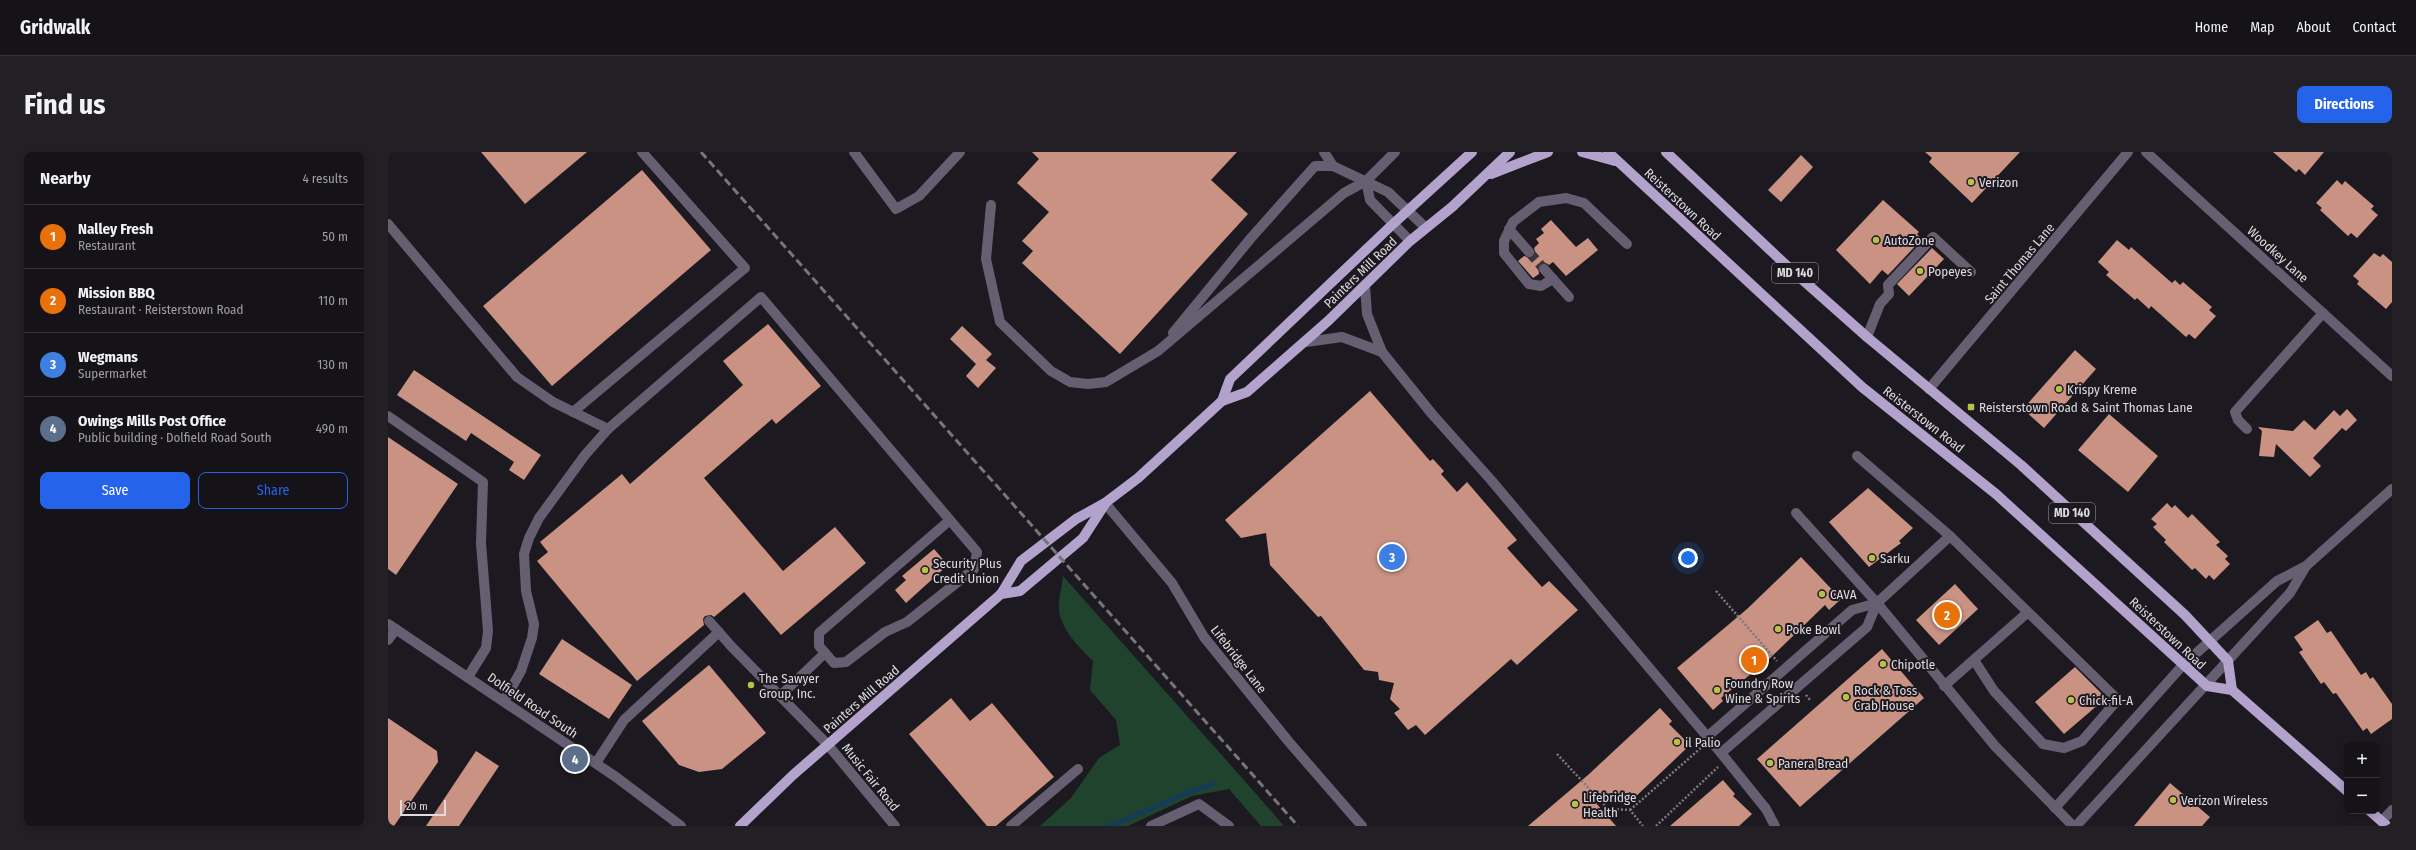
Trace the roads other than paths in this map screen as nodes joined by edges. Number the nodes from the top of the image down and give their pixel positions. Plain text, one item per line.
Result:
1 (642, 152) edge
2 (854, 152) edge
3 (960, 152) edge
4 (1324, 152) edge
5 (1395, 152) edge
6 (1472, 152) edge
7 (1510, 152) edge
8 (1548, 152) edge
9 (1582, 152) edge
10 (1608, 152) edge
11 (1666, 152) edge
12 (2128, 152) edge
13 (2146, 152) edge
14 (1619, 163) junction
15 (1333, 166) junction
16 (1486, 176) junction
17 (1366, 181) junction
18 (991, 205) dead end
19 (1408, 210) junction
20 (388, 224) edge
21 (1393, 224) junction
22 (1425, 227) junction
23 (1509, 229) junction
24 (1410, 241) junction
25 (1627, 244) dead end
26 (1529, 252) tunnel mouth
27 (1544, 269) tunnel mouth
28 (1971, 272) dead end
29 (1553, 279) junction
30 (1365, 286) junction
31 (1569, 297) dead end
32 (2323, 313) junction
33 (1867, 337) junction
34 (1306, 342) junction
35 (1158, 351) junction
36 (1382, 352) junction
37 (2392, 376) edge
38 (1929, 389) junction
39 (1222, 401) junction
40 (574, 412) junction
41 (388, 416) edge
42 (608, 429) junction
43 (2247, 429) dead end
44 (1857, 456) dead end
45 (2392, 489) edge
46 (1105, 503) junction
47 (1796, 513) dead end
48 (950, 520) junction
49 (1950, 536) junction
50 (2306, 566) junction
51 (1001, 594) junction
52 (1877, 603) junction
53 (2027, 613) junction
54 (709, 621) dead end
55 (392, 626) edge
56 (719, 632) junction
57 (388, 640) edge
58 (2210, 642) junction
59 (825, 653) junction
60 (1974, 660) junction
61 (2228, 661) junction
62 (2183, 665) junction
63 (468, 677) junction
64 (1944, 686) junction
65 (2207, 686) junction
66 (2232, 690) junction
67 (780, 696) junction
68 (504, 701) junction
69 (1708, 739) junction
70 (828, 745) junction
71 (1723, 756) junction
72 (596, 763) junction
73 (1078, 769) dead end
74 (2344, 788) edge
75 (2055, 808) junction
76 (2392, 810) edge
77 (2373, 814) edge
78 (2384, 824) edge
79 (681, 826) edge
80 (740, 826) edge
81 (895, 826) edge
82 (1011, 826) edge
83 (1151, 826) edge
84 (1230, 826) edge
85 (1362, 826) edge
86 (1775, 826) edge
87 (2075, 826) edge

1 - 40 street
2 - 3 street
4 - 15 street
5 - 17 street
6 - 19 main road, Painters Mill Road
7 - 16 main road, Painters Mill Road
8 - 16 main road
9 - 14 main road
10 - 14 main road, Reisterstown Road / MD 140
11 - 33 main road, Reisterstown Road / MD 140
12 - 38 street, Saint Thomas Lane
13 - 32 street, Woodkey Lane
14 - 62 main road, Reisterstown Road / MD 140
15 - 17 street
15 - 35 street
16 - 22 main road, Painters Mill Road
17 - 19 street
17 - 21 street
17 - 35 street
18 - 35 street
19 - 21 main road, Painters Mill Road
19 - 22 street
20 - 40 street
21 - 24 street
21 - 39 main road, Painters Mill Road
22 - 24 main road, Painters Mill Road
23 - 25 street
23 - 26 street
23 - 29 street
24 - 30 main road, Painters Mill Road
27 - 29 street
28 - 33 street
29 - 31 street
30 - 34 main road, Painters Mill Road
30 - 36 street
32 - 37 street, Woodkey Lane
32 - 43 street
33 - 38 main road, Reisterstown Road / MD 140
34 - 36 street
34 - 39 main road, Painters Mill Road
36 - 69 street
38 - 58 main road, Reisterstown Road / MD 140
39 - 46 main road, Painters Mill Road
40 - 42 street
41 - 63 street
42 - 48 street
42 - 68 street
44 - 49 street
45 - 50 street
46 - 51 main road, Painters Mill Road
46 - 51 main road, Painters Mill Road
46 - 85 street, Lifebridge Lane
47 - 52 street
48 - 59 street
48 - 59 street
49 - 52 street
49 - 53 street
50 - 58 street
50 - 61 street
51 - 70 main road, Painters Mill Road
52 - 64 street
52 - 69 street
52 - 71 street
53 - 60 street
53 - 60 street
54 - 56 street, Music Fair Road
55 - 57 street
55 - 63 street, Dolfield Road South
56 - 67 street, Music Fair Road
56 - 72 street
58 - 61 main road, Reisterstown Road / MD 140
58 - 62 street
59 - 67 street
60 - 64 street
61 - 65 street
61 - 66 main road, Reisterstown Road
62 - 65 main road, Reisterstown Road / MD 140
62 - 75 street
63 - 68 street, Dolfield Road South
64 - 75 street
65 - 66 main road, Reisterstown Road
65 - 87 street
66 - 74 main road
67 - 70 street, Music Fair Road
68 - 72 street, Dolfield Road South
69 - 71 street
70 - 80 main road, Painters Mill Road
70 - 81 street, Music Fair Road
71 - 86 street
72 - 79 street, Dolfield Road South
73 - 82 street
75 - 87 street
76 - 78 street
77 - 78 main road
83 - 84 street

